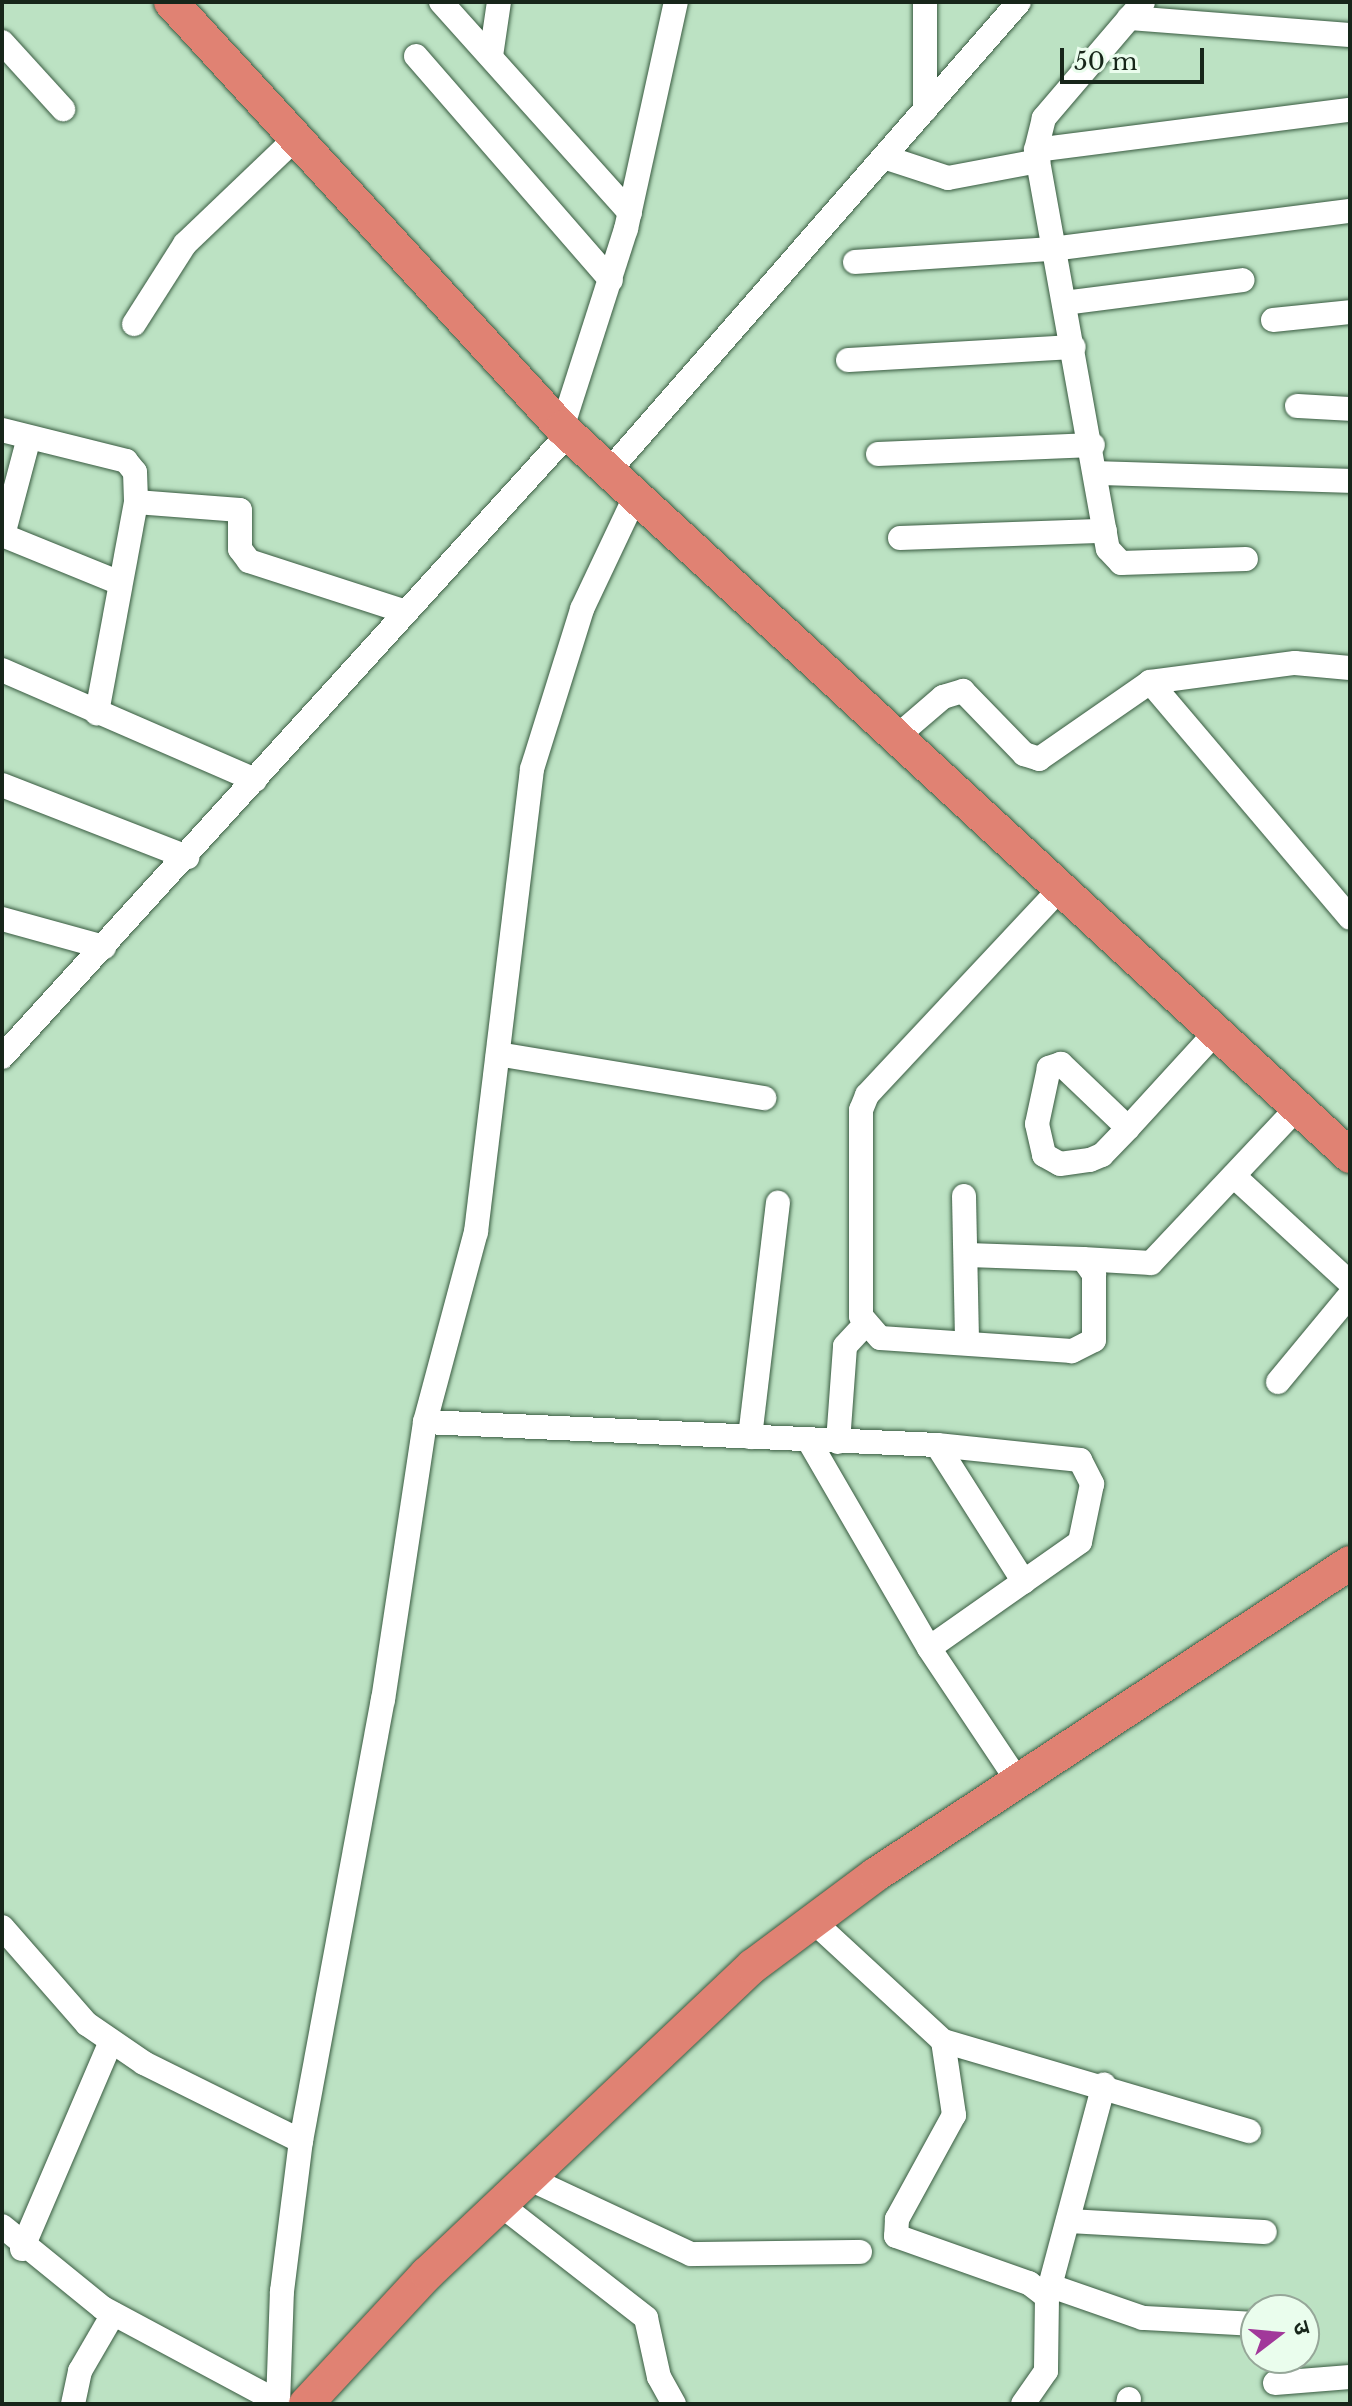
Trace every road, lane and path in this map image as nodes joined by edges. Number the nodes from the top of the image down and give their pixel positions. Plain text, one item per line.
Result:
1 (171, 2) edge
2 (441, 2) edge
3 (499, 2) edge
4 (676, 2) edge
5 (925, 2) edge
6 (1019, 2) edge
7 (1136, 10) edge
8 (1350, 35) edge
9 (2, 42) edge
10 (416, 56) dead end
11 (491, 56) junction
12 (63, 109) dead end
13 (925, 110) junction
14 (1350, 110) edge
15 (296, 138) junction
16 (1037, 156) junction
17 (884, 157) junction
18 (1350, 211) edge
19 (630, 213) junction
20 (1052, 249) junction
21 (855, 262) dead end
22 (611, 280) junction
23 (1243, 280) dead end
24 (1064, 303) junction
25 (1350, 312) edge
26 (1273, 320) dead end
27 (134, 324) dead end
28 (1074, 347) junction
29 (848, 360) dead end
30 (1297, 406) dead end
31 (1350, 409) edge
32 (2, 430) edge
33 (565, 431) junction
34 (29, 437) junction
35 (1093, 445) junction
36 (878, 454) dead end
37 (608, 472) junction
38 (1097, 473) junction
39 (1350, 481) edge
40 (635, 497) junction
41 (136, 502) junction
42 (1105, 531) junction
43 (3, 535) edge
44 (900, 538) dead end
45 (1246, 559) dead end
46 (120, 583) junction
47 (406, 612) junction
48 (1350, 668) edge
49 (2, 670) edge
50 (1150, 682) junction
51 (97, 713) junction
52 (894, 739) junction
53 (255, 780) junction
54 (2, 785) edge
55 (187, 857) junction
56 (1060, 889) junction
57 (1350, 918) edge
58 (2, 919) edge
59 (104, 947) junction
60 (1215, 1033) junction
61 (498, 1054) junction
62 (2, 1057) edge
63 (764, 1098) dead end
64 (1297, 1108) junction
65 (1128, 1128) dead end
66 (1350, 1156) edge
67 (1236, 1178) junction
68 (964, 1196) dead end
69 (778, 1203) dead end
70 (968, 1255) junction
71 (1083, 1259) junction
72 (1350, 1283) edge
73 (1350, 1295) edge
74 (863, 1327) junction
75 (967, 1343) junction
76 (1278, 1382) dead end
77 (425, 1422) junction
78 (750, 1437) junction
79 (809, 1441) junction
80 (838, 1442) junction
81 (937, 1445) junction
82 (1349, 1562) edge
83 (1024, 1582) junction
84 (929, 1648) junction
85 (1017, 1780) junction
86 (813, 1921) junction
87 (2, 1927) edge
88 (111, 2041) junction
89 (943, 2041) junction
90 (1104, 2085) junction
91 (1249, 2131) dead end
92 (301, 2141) junction
93 (528, 2178) junction
94 (501, 2205) junction
95 (1068, 2221) junction
96 (2, 2226) edge
97 (1265, 2232) dead end
98 (22, 2249) junction
99 (860, 2252) dead end
100 (1049, 2291) junction
101 (113, 2314) junction
102 (1240, 2323) edge
103 (1350, 2377) edge
104 (1275, 2383) dead end
105 (287, 2403) edge
106 (73, 2404) edge
107 (674, 2404) edge
108 (1023, 2404) edge

1 - 15 highway
2 - 11 street
3 - 11 street
4 - 19 street
5 - 13 street
6 - 13 street
7 - 8 street
7 - 16 street
9 - 12 street
10 - 22 street
11 - 19 street
13 - 17 street
14 - 16 street
15 - 27 street
15 - 33 highway
16 - 17 street
16 - 20 street
17 - 37 street
18 - 20 street
19 - 22 street
20 - 21 street
20 - 24 street
22 - 33 street
23 - 24 street
24 - 28 street
25 - 26 street
28 - 29 street
28 - 35 street
30 - 31 street
32 - 34 street
33 - 37 highway
33 - 47 street
34 - 41 street
34 - 43 street
35 - 36 street
35 - 38 street
37 - 40 highway
38 - 39 street
38 - 42 street
40 - 52 highway
40 - 61 street
41 - 46 street
41 - 47 street
42 - 44 street
42 - 45 street
43 - 46 street
46 - 51 street
47 - 53 street
48 - 50 street
49 - 51 street
50 - 52 street
50 - 57 street
51 - 53 street
52 - 56 highway
53 - 55 street
54 - 55 street
55 - 59 street
56 - 60 highway
56 - 74 street
58 - 59 street
59 - 62 street
60 - 64 highway
60 - 65 street
61 - 63 street
61 - 77 street
64 - 66 highway
64 - 67 street
67 - 71 street
67 - 72 street
68 - 70 street
69 - 78 street
70 - 71 street
70 - 75 street
71 - 75 street
73 - 76 street
74 - 75 street
74 - 80 street
77 - 78 street
77 - 92 street
78 - 79 street
79 - 80 street
79 - 84 street
80 - 81 street
81 - 83 street
81 - 83 street
82 - 85 highway
83 - 84 street
84 - 85 street
85 - 86 highway
86 - 89 street
86 - 93 highway
87 - 88 street
88 - 92 street
88 - 98 street
89 - 90 street
89 - 100 street
90 - 91 street
90 - 95 street
92 - 105 street
93 - 94 highway
93 - 99 street
94 - 105 highway
94 - 107 street
95 - 97 street
95 - 100 street
96 - 98 street
98 - 101 street
100 - 102 street
100 - 108 street
101 - 105 street
101 - 106 street
103 - 104 street

